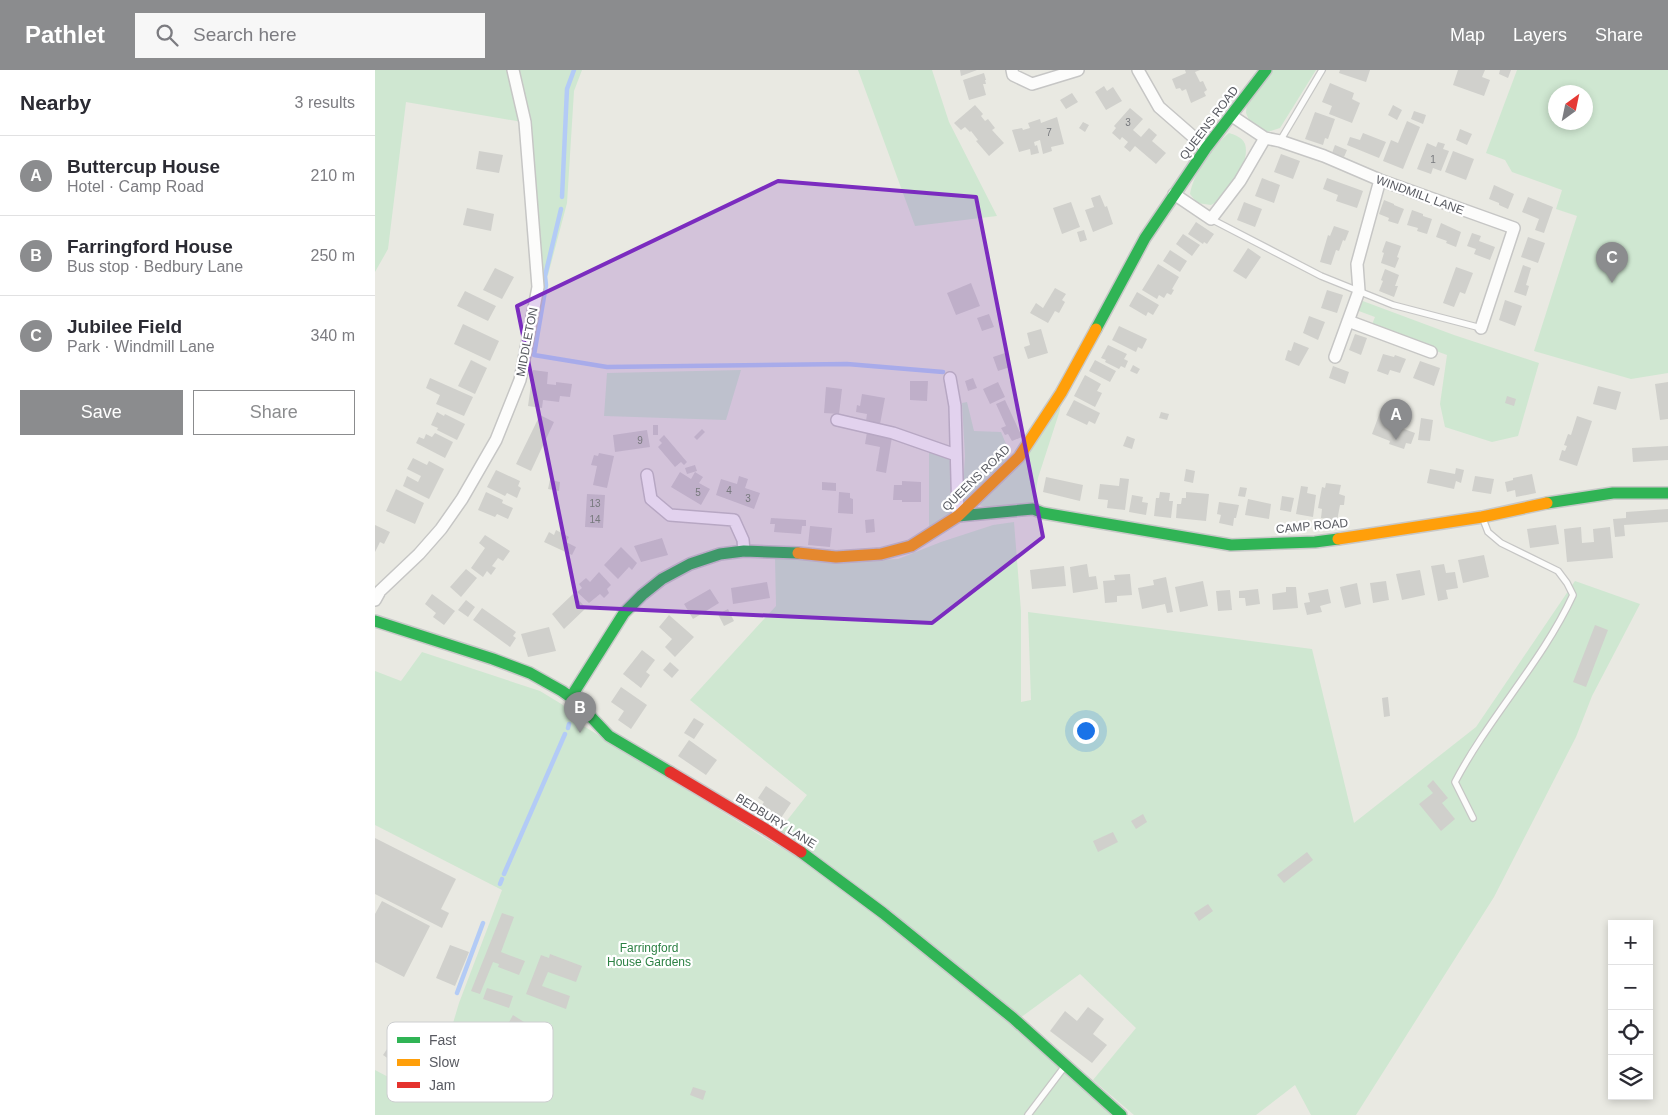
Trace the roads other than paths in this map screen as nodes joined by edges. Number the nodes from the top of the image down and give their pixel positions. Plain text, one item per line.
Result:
1 (513, 70) edge
2 (1012, 70) edge
3 (1078, 70) edge
4 (1138, 70) edge
5 (1266, 70) edge
6 (1322, 70) edge
7 (1231, 116) junction
8 (1265, 138) junction
9 (1280, 141) junction
10 (1207, 148) junction
11 (1380, 180) junction
12 (1174, 194) junction
13 (1211, 219) junction
14 (1359, 291) junction
15 (1348, 322) junction
16 (1481, 328) joint
17 (1431, 352) dead end
18 (1335, 357) dead end
19 (950, 378) dead end
20 (837, 420) dead end
21 (956, 455) junction
22 (647, 475) dead end
23 (1668, 492) edge
24 (958, 516) junction
25 (1482, 517) junction
26 (744, 551) junction
27 (375, 600) edge
28 (375, 621) edge
29 (571, 697) junction
30 (1473, 818) dead end
31 (1066, 1065) junction
32 (1028, 1115) edge
33 (1121, 1115) edge

1 - 27 street, MIDDLETON
2 - 3 street
4 - 10 street
5 - 7 street, QUEENS ROAD
6 - 9 lane
7 - 8 street, WINDMILL LANE
7 - 10 street, QUEENS ROAD
8 - 9 street, WINDMILL LANE
8 - 13 street
9 - 11 street, WINDMILL LANE
10 - 12 street, QUEENS ROAD
11 - 14 street
11 - 16 street, WINDMILL LANE
12 - 13 street
12 - 24 street, QUEENS ROAD
13 - 14 lane
14 - 15 street
14 - 16 lane
15 - 17 street
15 - 18 street
19 - 21 street
20 - 21 street
21 - 24 street
22 - 26 street
23 - 25 street, CAMP ROAD
24 - 25 street, CAMP ROAD
24 - 26 street, QUEENS ROAD
25 - 30 lane
26 - 29 street, QUEENS ROAD
28 - 29 street, BEDBURY LANE
29 - 31 street, BEDBURY LANE
31 - 32 lane
31 - 33 street, BEDBURY LANE

